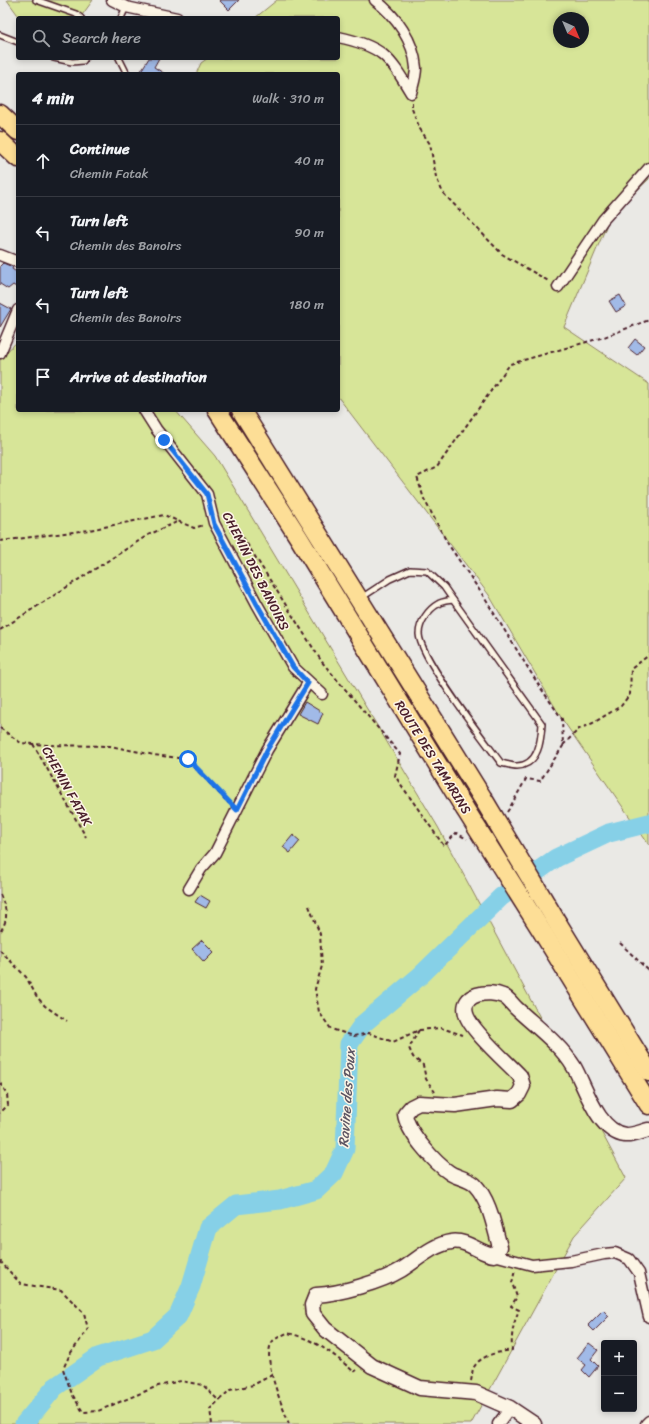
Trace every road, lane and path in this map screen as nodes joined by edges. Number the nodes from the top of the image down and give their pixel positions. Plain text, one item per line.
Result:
1 (36, 0) edge
2 (112, 0) edge
3 (375, 0) edge
4 (126, 7) junction
5 (78, 16) edge
6 (122, 16) edge
7 (166, 16) edge
8 (0, 35) edge
9 (340, 37) edge
10 (16, 41) edge
11 (63, 60) edge
12 (84, 60) edge
13 (120, 60) edge
14 (126, 72) edge
15 (412, 93) junction
16 (0, 114) edge
17 (16, 129) edge
18 (0, 141) edge
19 (16, 156) edge
20 (649, 168) edge
21 (0, 255) edge
22 (16, 261) edge
23 (558, 287) joint
24 (16, 315) edge
25 (649, 320) edge
26 (0, 353) edge
27 (145, 412) edge
28 (218, 412) edge
29 (242, 412) edge
30 (179, 521) junction
31 (214, 524) junction
32 (0, 541) edge
33 (358, 600) junction
34 (453, 600) junction
35 (0, 630) edge
36 (649, 655) edge
37 (308, 683) junction
38 (322, 694) dead end
39 (0, 728) edge
40 (33, 744) junction
41 (563, 746) junction
42 (237, 810) junction
43 (503, 814) dead end
44 (86, 837) dead end
45 (468, 839) dead end
46 (190, 889) dead end
47 (0, 894) edge
48 (309, 906) dead end
49 (0, 932) edge
50 (620, 943) dead end
51 (0, 950) edge
52 (649, 971) edge
53 (67, 1021) dead end
54 (419, 1030) junction
55 (465, 1037) dead end
56 (649, 1072) edge
57 (0, 1083) edge
58 (437, 1094) dead end
59 (649, 1104) edge
60 (0, 1113) edge
61 (648, 1130) edge
62 (494, 1256) junction
63 (0, 1261) edge
64 (517, 1262) junction
65 (649, 1317) edge
66 (368, 1363) junction
67 (272, 1375) junction
68 (465, 1392) junction
69 (218, 1400) junction
70 (510, 1408) junction
71 (649, 1421) edge
72 (212, 1424) edge
73 (290, 1424) edge
74 (498, 1424) edge
75 (534, 1424) edge
76 (646, 1424) edge

1 - 5 lane
2 - 4 street
3 - 15 street
4 - 6 lane
4 - 7 street
8 - 10 lane
9 - 15 street
11 - 12 lane
13 - 14 lane
15 - 23 path
16 - 17 highway
18 - 19 highway
20 - 23 street
21 - 22 street
24 - 26 street
25 - 41 path
27 - 31 street, CHEMIN DES BANOIRS
28 - 59 highway, ROUTE DES TAMARINS, bridge
29 - 33 highway, ROUTE DES TAMARINS
30 - 31 path
30 - 32 path
30 - 35 path
31 - 37 street, CHEMIN DES BANOIRS
31 - 45 path
33 - 34 lane
33 - 56 highway, ROUTE DES TAMARINS, bridge
34 - 34 lane
36 - 41 path
37 - 38 street, CHEMIN DES BANOIRS
37 - 42 street
39 - 40 path, CHEMIN FATAK
40 - 42 path, CHEMIN FATAK
40 - 44 path, CHEMIN FATAK
41 - 43 path
42 - 46 street
47 - 49 path
48 - 54 path
50 - 52 path
51 - 53 path
54 - 55 path
54 - 58 path
57 - 60 path
61 - 62 main road
62 - 64 street
62 - 66 main road
63 - 69 path
64 - 65 street
64 - 68 path
66 - 67 path
66 - 68 main road
67 - 69 path
67 - 73 path
68 - 70 main road
69 - 72 path
70 - 74 street
70 - 75 main road
71 - 76 street

